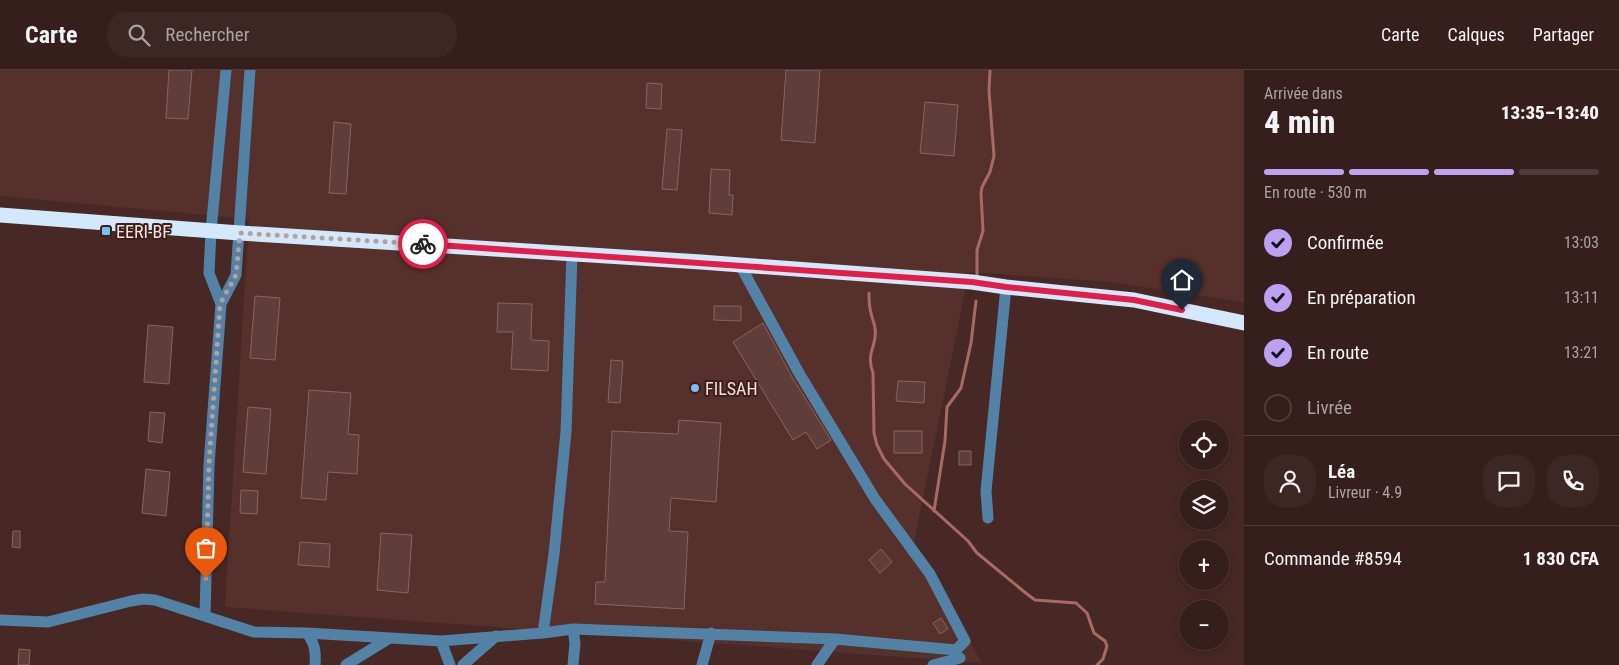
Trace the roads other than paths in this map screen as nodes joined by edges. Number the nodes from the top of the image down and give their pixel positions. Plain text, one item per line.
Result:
1 (226, 70) edge
2 (250, 70) edge
3 (0, 215) edge
4 (211, 231) junction
5 (240, 233) junction
6 (572, 254) junction
7 (740, 265) junction
8 (1006, 287) junction
9 (220, 304) junction
10 (1244, 322) edge
11 (988, 518) dead end
12 (205, 616) junction
13 (0, 620) edge
14 (573, 629) junction
15 (307, 633) junction
16 (712, 633) junction
17 (543, 634) junction
18 (496, 636) junction
19 (388, 639) junction
20 (834, 639) junction
21 (442, 641) junction
22 (959, 658) edge
23 (315, 665) edge
24 (346, 665) edge
25 (450, 665) edge
26 (463, 665) edge
27 (573, 665) edge
28 (702, 665) edge
29 (817, 665) edge
30 (933, 665) edge

1 - 4 street
2 - 5 street
3 - 4 highway
4 - 5 highway
4 - 9 street
5 - 6 highway
5 - 9 street
6 - 7 highway
6 - 17 street
7 - 8 highway
7 - 22 street
8 - 10 highway
8 - 11 street
9 - 12 street
12 - 13 street
12 - 15 street
14 - 16 street
14 - 17 street
14 - 27 street
15 - 19 street
15 - 23 street
16 - 20 street
16 - 28 street
17 - 18 street
18 - 21 street
18 - 26 street
19 - 21 street
19 - 24 street
20 - 22 street
20 - 29 street
21 - 25 street
22 - 30 street

